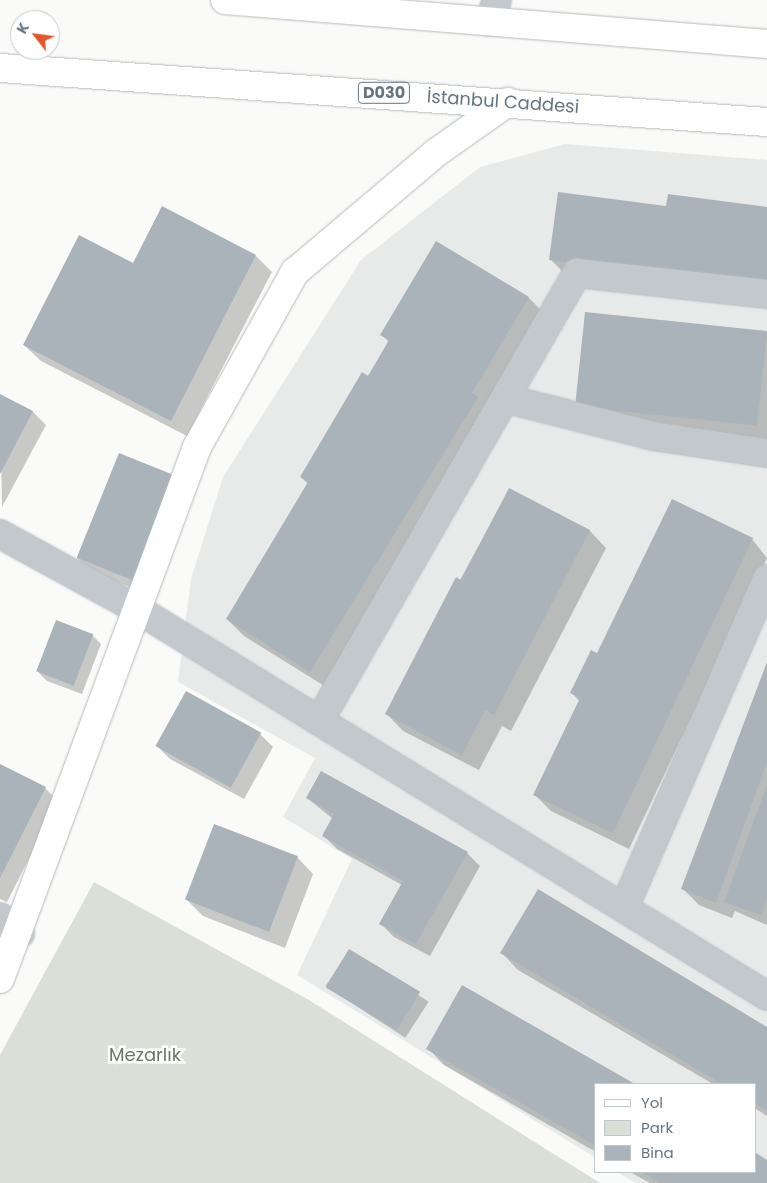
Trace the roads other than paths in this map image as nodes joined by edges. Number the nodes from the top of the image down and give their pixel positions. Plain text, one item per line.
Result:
1 (225, 0) edge
2 (493, 11) edge
3 (767, 44) edge
4 (0, 68) edge
5 (508, 102) junction
6 (767, 122) edge
7 (767, 294) edge
8 (507, 399) junction
9 (767, 453) edge
10 (0, 534) edge
11 (767, 579) edge
12 (137, 609) junction
13 (319, 721) junction
14 (624, 908) junction
15 (10, 925) edge
16 (0, 979) edge
17 (767, 996) edge

1 - 2 main road
2 - 3 main road
4 - 5 main road, İstanbul Caddesi / D030
5 - 6 main road, İstanbul Caddesi / D030
5 - 12 main road
7 - 8 street
8 - 9 street
8 - 13 street
10 - 12 street
11 - 14 street
12 - 13 street
12 - 15 main road
13 - 14 street
14 - 17 street
15 - 16 main road

